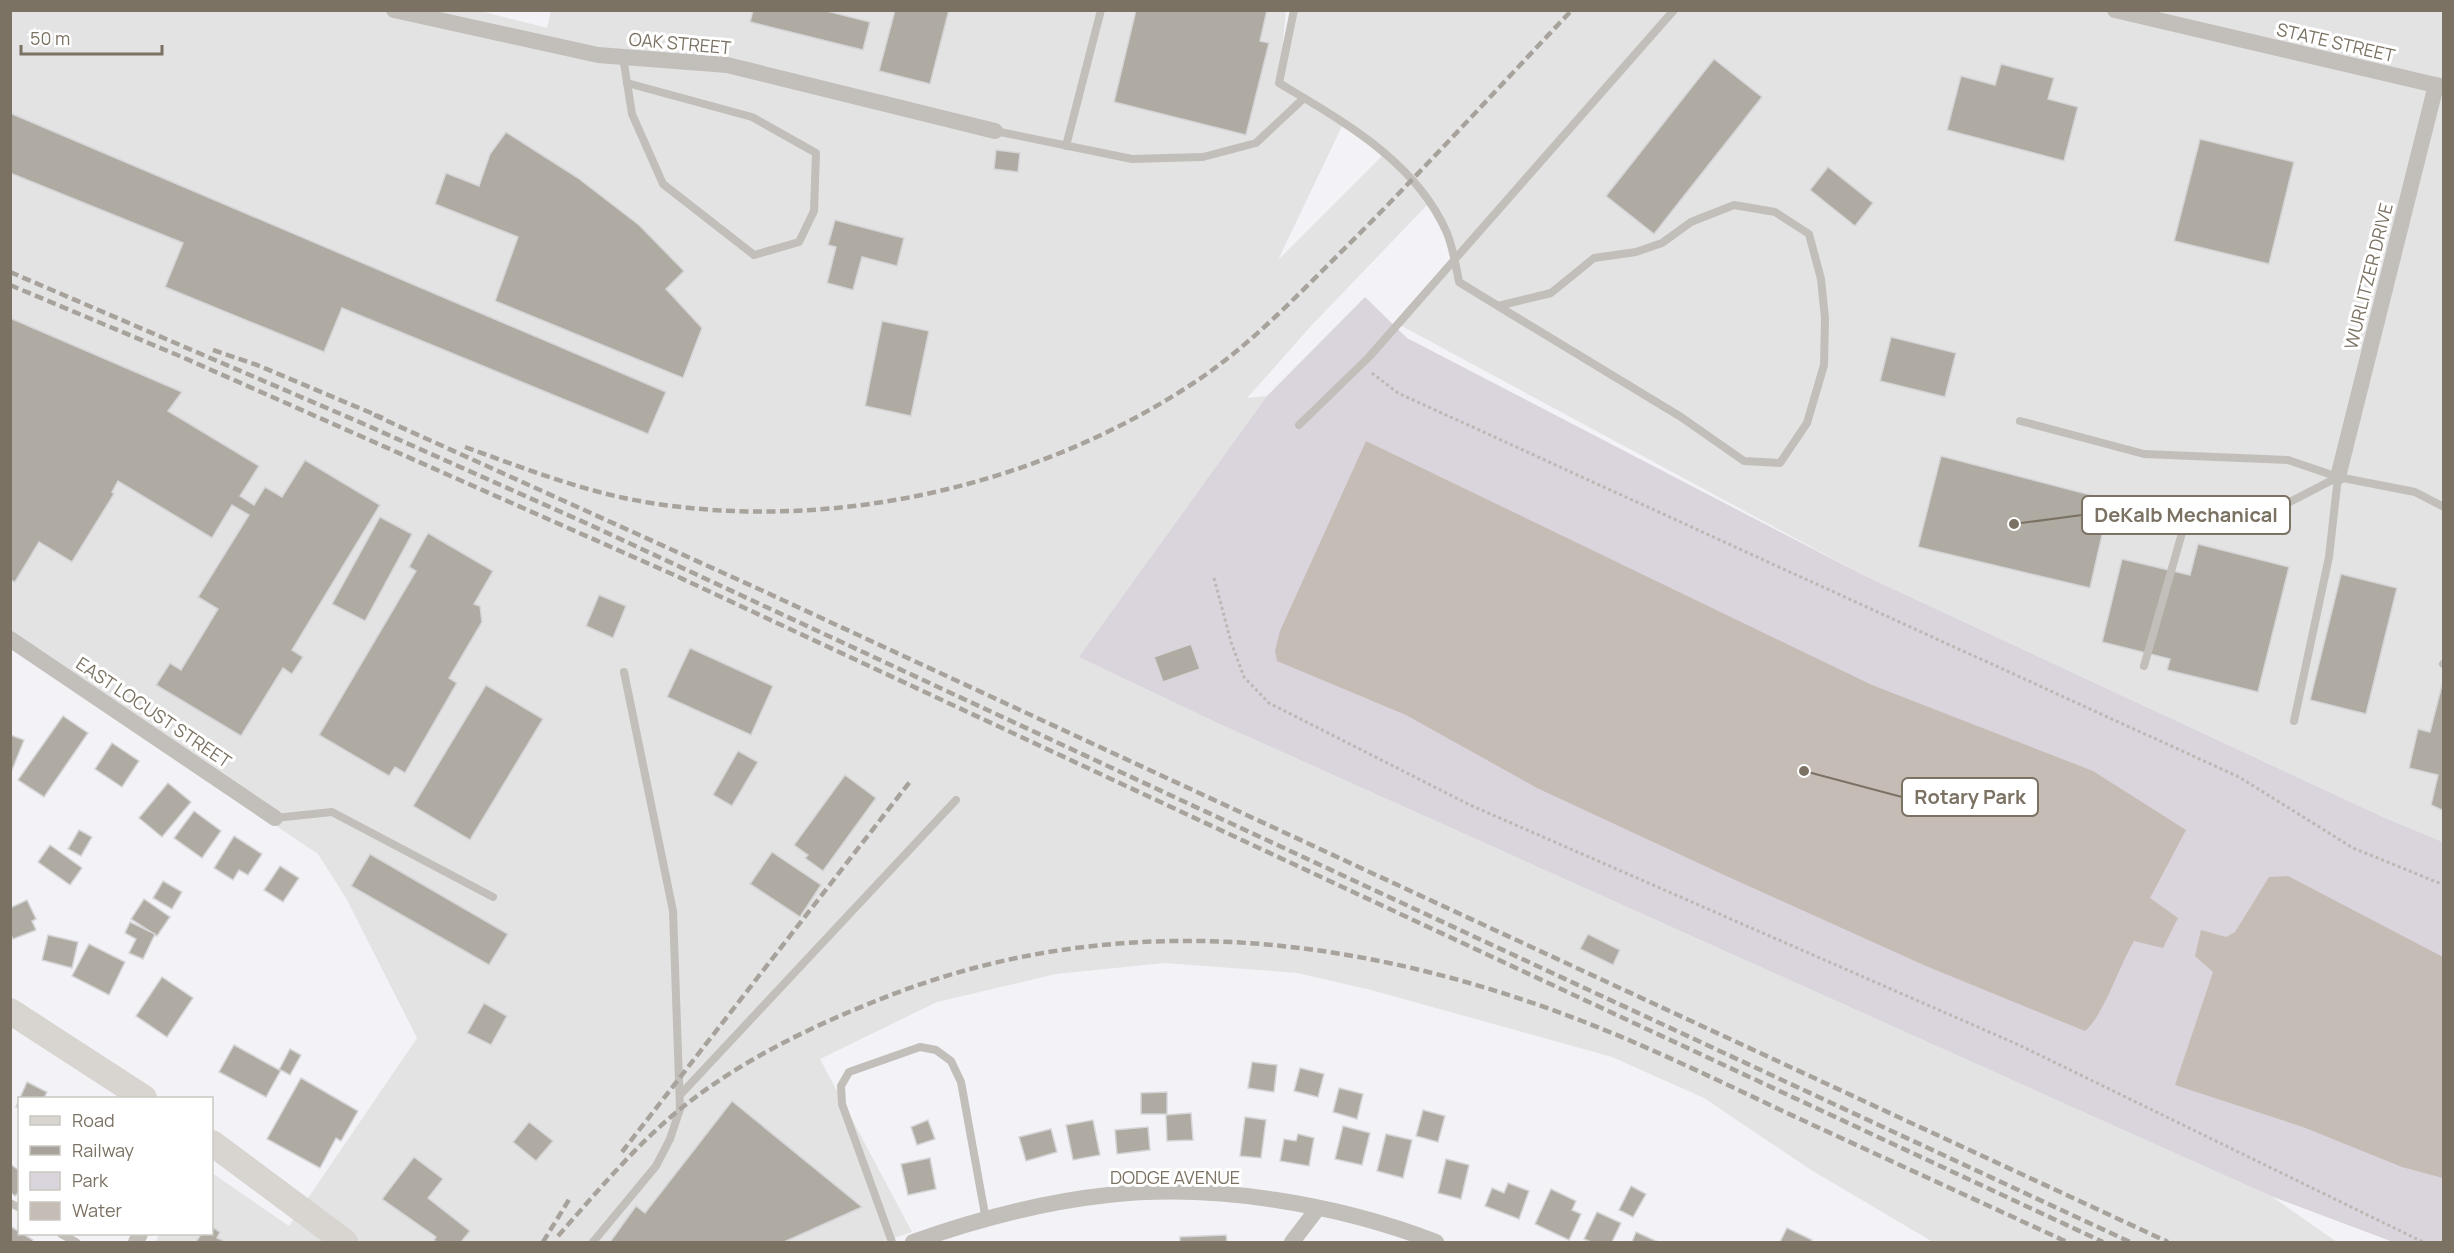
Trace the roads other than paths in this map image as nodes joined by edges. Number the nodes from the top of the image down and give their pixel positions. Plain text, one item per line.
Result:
1 (394, 10) edge
2 (1101, 10) edge
3 (1294, 10) edge
4 (1674, 10) edge
5 (2115, 10) edge
6 (623, 57) junction
7 (627, 83) junction
8 (2440, 86) edge
9 (1304, 98) junction
10 (995, 131) joint
11 (1066, 146) junction
12 (1454, 260) junction
13 (1498, 306) junction
14 (2020, 421) dead end
15 (1299, 425) dead end
16 (2338, 477) junction
17 (2444, 507) edge
18 (11, 639) edge
19 (2144, 666) dead end
20 (624, 672) dead end
21 (2294, 721) dead end
22 (956, 800) dead end
23 (276, 818) joint
24 (493, 897) dead end
25 (10, 1011) edge
26 (680, 1095) junction
27 (142, 1097) edge
28 (213, 1144) edge
29 (1318, 1208) junction
30 (986, 1220) junction
31 (339, 1241) edge
32 (593, 1242) edge
33 (892, 1242) edge
34 (913, 1242) edge
35 (1292, 1242) edge
36 (1436, 1242) edge

1 - 6 street, OAK STREET
2 - 11 lane
3 - 9 lane
4 - 12 lane
5 - 8 street, STATE STREET
6 - 7 lane
6 - 10 street, OAK STREET
7 - 7 lane
8 - 16 street, WURLITZER DRIVE
9 - 11 lane
9 - 12 lane
10 - 11 lane
12 - 13 lane
12 - 15 lane
13 - 13 lane
14 - 16 lane
16 - 17 lane
16 - 19 lane
16 - 21 lane
18 - 23 street, EAST LOCUST STREET
20 - 26 lane
22 - 26 lane
23 - 24 lane
25 - 27 main road
26 - 32 lane
28 - 31 main road
29 - 30 street, DODGE AVENUE
29 - 35 street
29 - 36 street, DODGE AVENUE
30 - 33 lane
30 - 34 street, DODGE AVENUE

